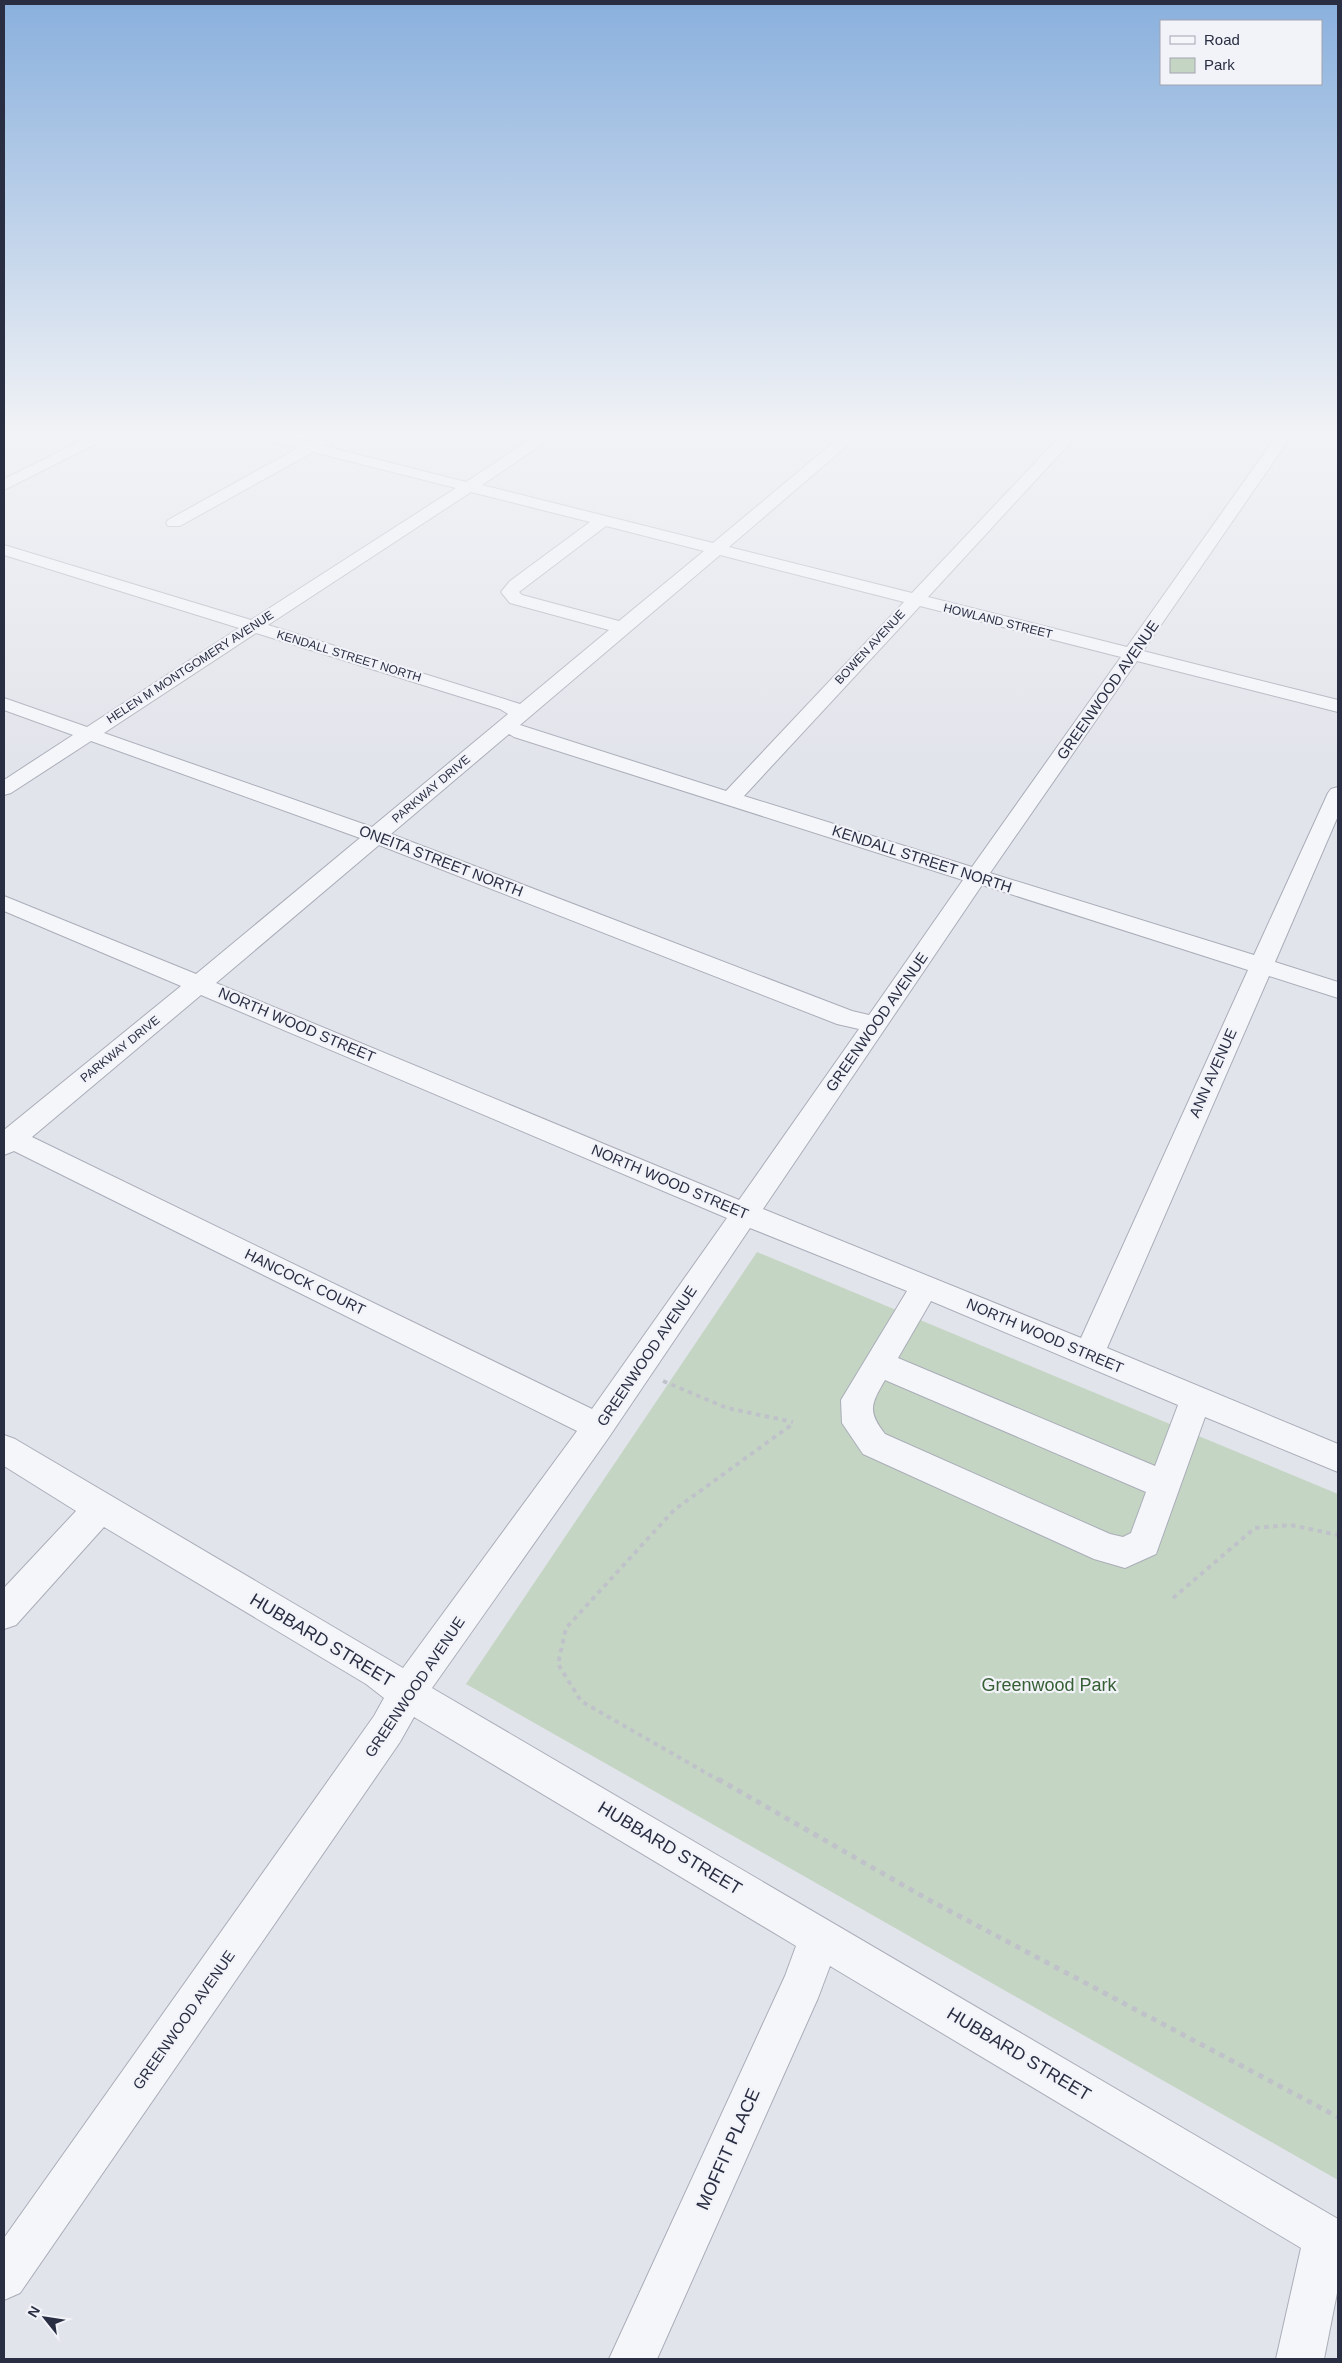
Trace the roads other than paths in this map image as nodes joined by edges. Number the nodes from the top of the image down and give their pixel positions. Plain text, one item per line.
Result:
1 (382, 542) edge
2 (573, 542) edge
3 (690, 542) edge
4 (724, 542) edge
5 (969, 542) edge
6 (1211, 542) edge
7 (716, 549) junction
8 (4, 550) edge
9 (915, 600) junction
10 (252, 626) junction
11 (623, 628) junction
12 (1133, 654) junction
13 (4, 704) edge
14 (1338, 706) edge
15 (514, 719) junction
16 (88, 733) junction
17 (4, 789) edge
18 (1338, 793) edge
19 (731, 798) junction
20 (376, 836) junction
21 (977, 876) junction
22 (4, 903) edge
23 (1261, 965) junction
24 (199, 984) junction
25 (1338, 990) edge
26 (876, 1026) junction
27 (8, 1141) edge
28 (744, 1213) junction
29 (925, 1286) junction
30 (1089, 1354) junction
31 (879, 1364) junction
32 (1196, 1399) junction
33 (598, 1427) junction
34 (4, 1449) edge
35 (1338, 1458) edge
36 (1164, 1486) junction
37 (100, 1508) junction
38 (4, 1613) edge
39 (407, 1693) junction
40 (820, 1936) junction
41 (1332, 2241) edge
42 (4, 2277) edge
43 (633, 2359) edge
44 (1300, 2359) edge

1 - 10 street, HELEN M MONTGOMERY AVENUE
2 - 11 street
3 - 7 street, HOWLAND STREET
4 - 7 street, PARKWAY DRIVE
5 - 9 street, BOWEN AVENUE
6 - 12 street, GREENWOOD AVENUE
7 - 9 street, HOWLAND STREET
7 - 11 street, PARKWAY DRIVE
8 - 10 street, KENDALL STREET NORTH
9 - 12 street, HOWLAND STREET
9 - 19 street, BOWEN AVENUE
10 - 15 street, KENDALL STREET NORTH
10 - 16 street, HELEN M MONTGOMERY AVENUE
11 - 15 street, PARKWAY DRIVE
12 - 14 street, HOWLAND STREET
12 - 21 street, GREENWOOD AVENUE
13 - 16 street, ONEITA STREET NORTH
15 - 19 street, KENDALL STREET NORTH
15 - 20 street, PARKWAY DRIVE
16 - 17 street, HELEN M MONTGOMERY AVENUE
16 - 20 street, ONEITA STREET NORTH
18 - 23 street, ANN AVENUE
19 - 21 street, KENDALL STREET NORTH
20 - 24 street, PARKWAY DRIVE
20 - 26 street, ONEITA STREET NORTH
21 - 23 street, KENDALL STREET NORTH
21 - 26 street, GREENWOOD AVENUE
22 - 24 street, NORTH WOOD STREET
23 - 25 street, KENDALL STREET NORTH
23 - 30 street, ANN AVENUE
24 - 27 street, PARKWAY DRIVE
24 - 28 street, NORTH WOOD STREET
26 - 28 street, GREENWOOD AVENUE
27 - 33 street, HANCOCK COURT
28 - 29 street, NORTH WOOD STREET
28 - 33 street, GREENWOOD AVENUE
29 - 30 street, NORTH WOOD STREET
29 - 31 street
30 - 32 street, NORTH WOOD STREET
31 - 36 street
31 - 36 street
32 - 35 street, NORTH WOOD STREET
32 - 36 street
33 - 39 street, GREENWOOD AVENUE
34 - 37 street, HUBBARD STREET
37 - 38 street
37 - 39 street, HUBBARD STREET
39 - 40 street, HUBBARD STREET
39 - 42 street, GREENWOOD AVENUE
40 - 41 street, HUBBARD STREET
40 - 43 street, MOFFIT PLACE
41 - 44 street

